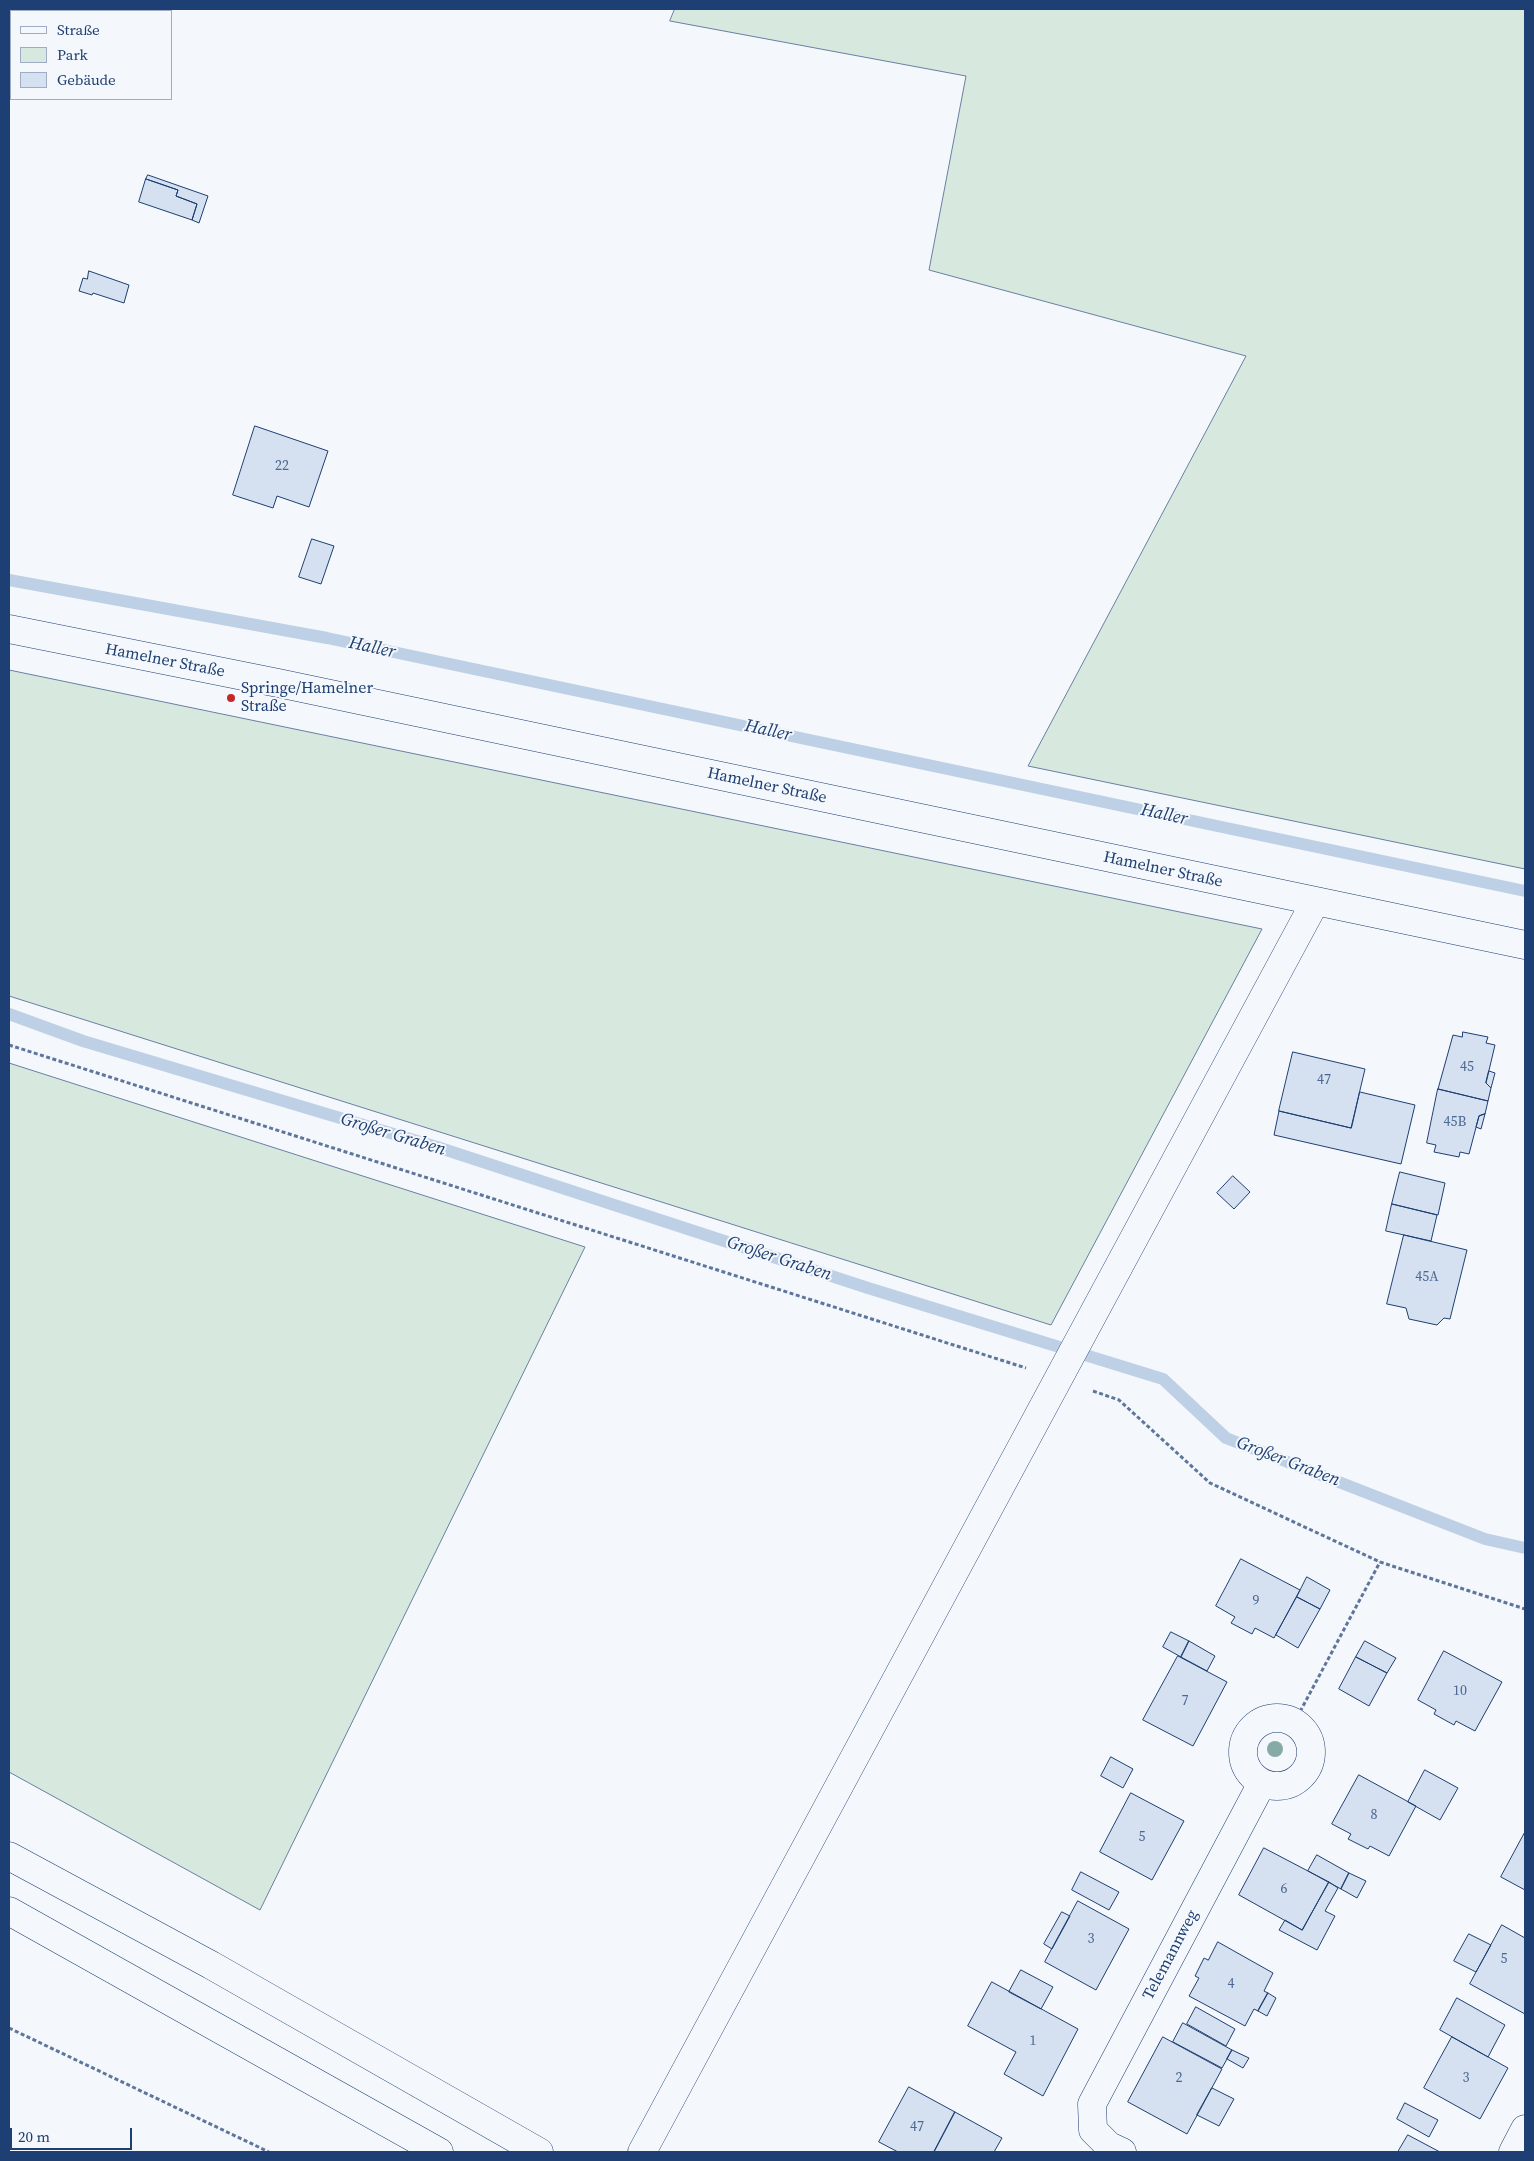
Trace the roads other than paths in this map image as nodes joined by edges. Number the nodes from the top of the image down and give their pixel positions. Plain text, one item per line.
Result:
1 (9, 629) edge
2 (1315, 902) junction
3 (1525, 945) edge
4 (1262, 1783) junction
5 (9, 1856) edge
6 (9, 1911) edge
7 (1525, 2129) edge
8 (439, 2152) edge
9 (539, 2152) edge
10 (642, 2152) edge
11 (1122, 2152) edge
12 (1513, 2152) edge

1 - 2 main road, Hamelner Straße
2 - 3 main road, Hamelner Straße
2 - 10 main road
4 - 4 main road
4 - 11 main road, Telemannweg
5 - 9 main road
6 - 8 main road
7 - 12 main road

